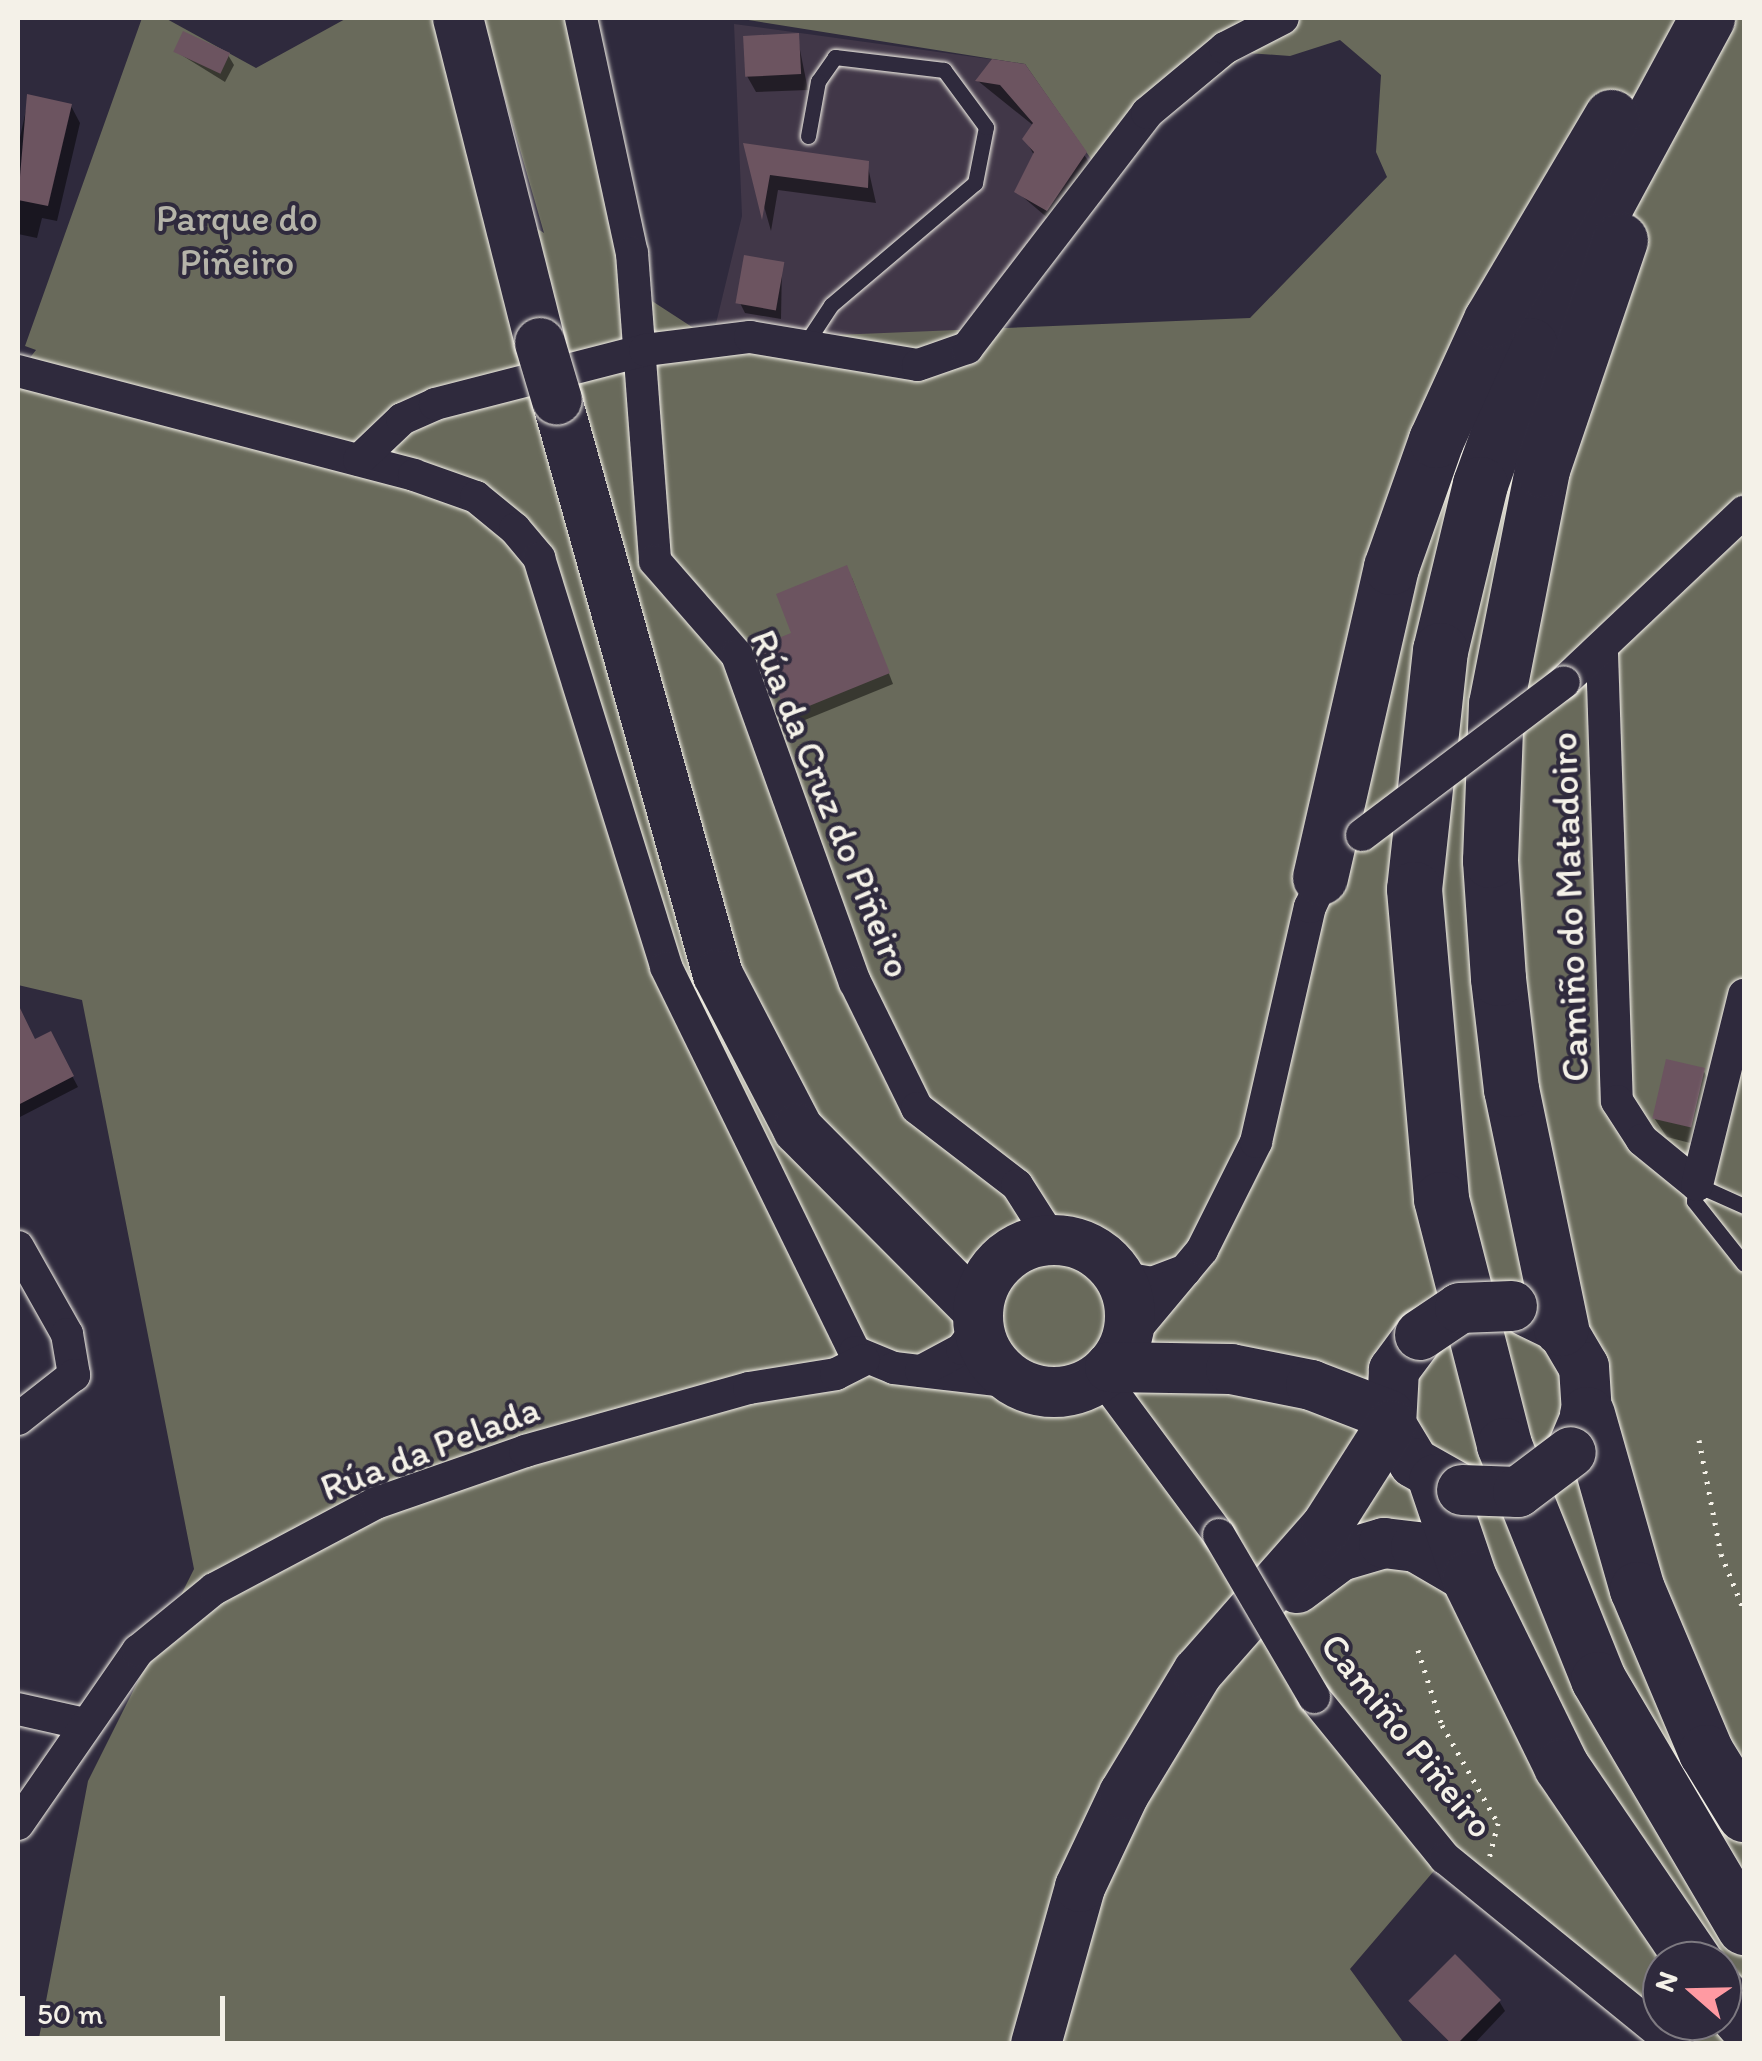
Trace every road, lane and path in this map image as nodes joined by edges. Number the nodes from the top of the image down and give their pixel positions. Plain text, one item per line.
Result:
1 (458, 18) edge
2 (581, 18) edge
3 (1283, 18) edge
4 (1675, 18) edge
5 (1707, 18) edge
6 (1734, 18) edge
7 (808, 136) dead end
8 (804, 346) junction
9 (644, 350) junction
10 (18, 371) edge
11 (358, 460) junction
12 (1744, 512) edge
13 (1602, 653) junction
14 (1320, 877) junction
15 (1744, 995) edge
16 (1697, 1186) junction
17 (870, 1202) junction
18 (1744, 1206) edge
19 (18, 1247) edge
20 (1029, 1248) junction
21 (1744, 1264) edge
22 (1186, 1270) junction
23 (978, 1318) junction
24 (1561, 1328) junction
25 (1122, 1332) junction
26 (1412, 1343) junction
27 (864, 1360) junction
28 (921, 1371) junction
29 (1014, 1382) junction
30 (1311, 1385) junction
31 (18, 1418) edge
32 (1390, 1420) junction
33 (1579, 1433) junction
34 (1699, 1440) dead end
35 (1442, 1482) junction
36 (1326, 1528) junction
37 (1470, 1578) junction
38 (1744, 1610) edge
39 (1418, 1650) dead end
40 (18, 1709) edge
41 (84, 1724) junction
42 (1124, 1794) junction
43 (1744, 1814) edge
44 (18, 1824) edge
45 (1472, 1878) junction
46 (1744, 1927) edge
47 (1680, 1941) edge
48 (1036, 2044) edge
49 (1674, 2044) edge

1 - 17 main road, bridge
2 - 9 street, Rúa da Cruz do Piñeiro
3 - 8 street
4 - 14 highway
5 - 46 highway
6 - 24 highway
7 - 8 lane
8 - 9 street
9 - 11 street
9 - 20 street, Rúa da Cruz do Piñeiro
10 - 11 street
11 - 27 street
12 - 13 street
13 - 14 street, bridge
13 - 16 street, Camiño do Matadoiro
14 - 22 street
15 - 16 street
16 - 18 lane
16 - 21 lane
17 - 20 main road
17 - 23 main road
19 - 31 street
20 - 23 main road
20 - 25 main road
22 - 25 street
22 - 25 street
23 - 28 street
23 - 29 main road
24 - 26 main road, bridge
24 - 33 main road
25 - 29 main road
25 - 30 main road
25 - 45 street, Camiño Piñeiro, bridge
26 - 30 main road
26 - 32 main road
27 - 28 street
27 - 41 street, Rúa da Pelada
28 - 29 street
30 - 32 main road
32 - 35 main road
32 - 36 main road
33 - 35 main road, bridge
33 - 43 highway
34 - 38 path
35 - 36 main road
35 - 37 highway
36 - 42 main road
37 - 42 main road
37 - 47 highway
39 - 45 path
40 - 41 street
41 - 44 street, Rúa da Pelada
42 - 48 main road
45 - 49 street, Camiño Piñeiro

